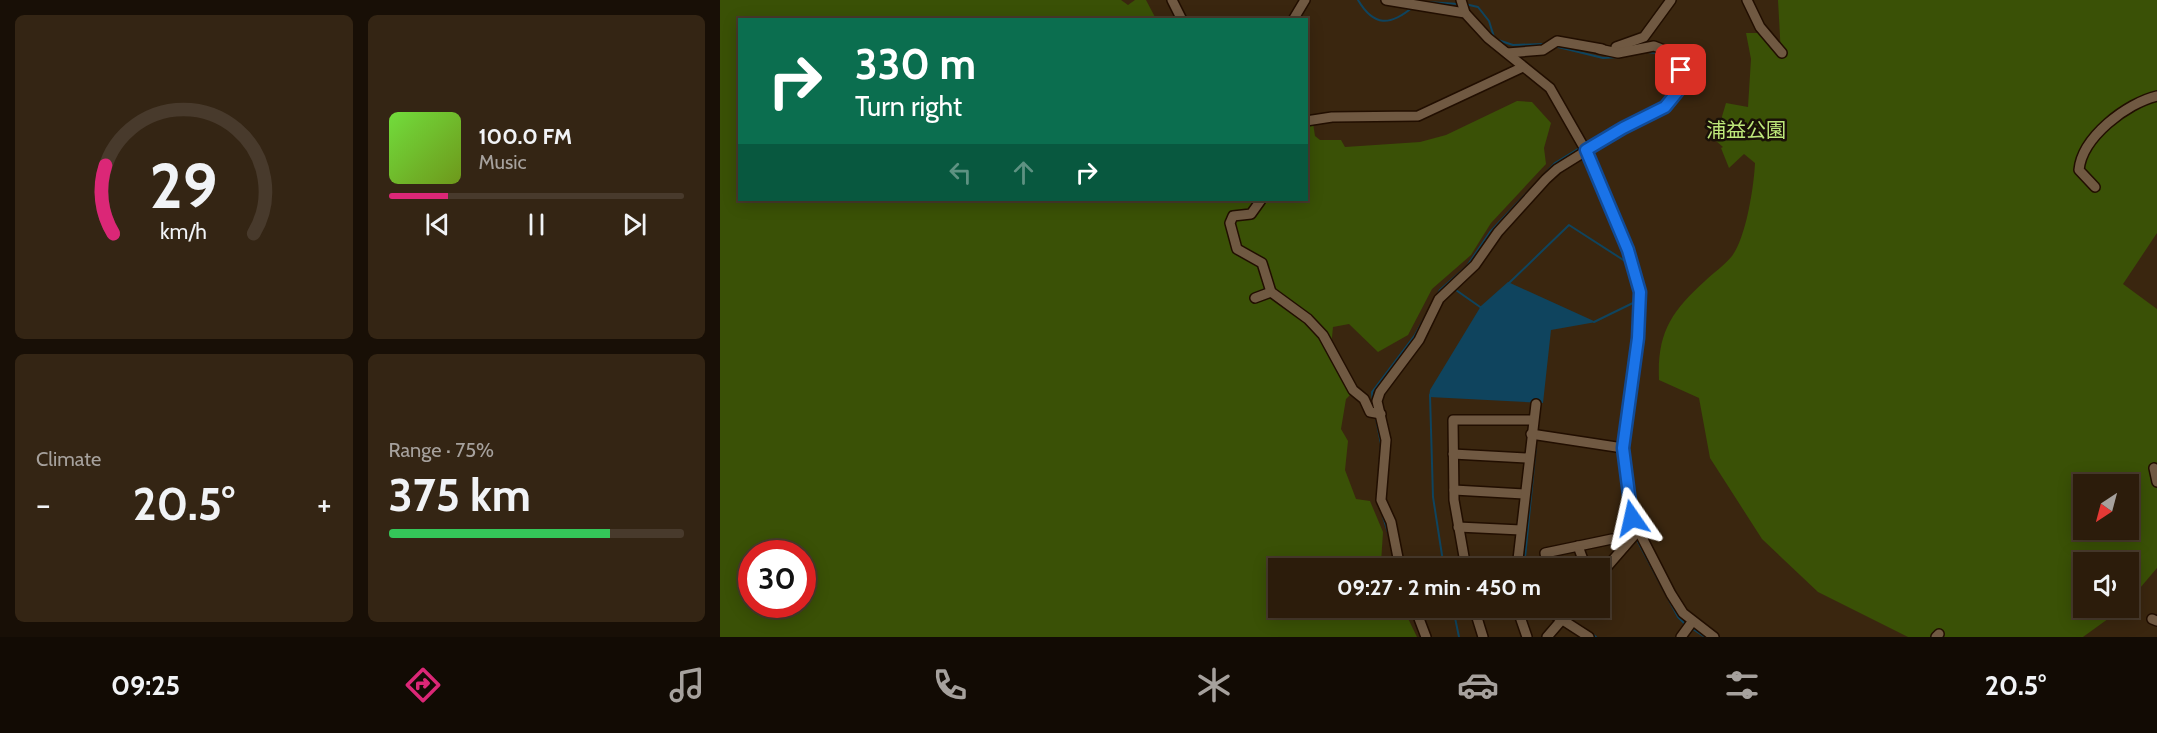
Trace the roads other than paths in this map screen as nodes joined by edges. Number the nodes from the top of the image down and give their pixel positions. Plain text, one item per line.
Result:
1 (1172, 0) edge
2 (1305, 0) edge
3 (1386, 0) edge
4 (1671, 0) edge
5 (1747, 0) edge
6 (1463, 5) edge
7 (1181, 18) edge
8 (1294, 18) edge
9 (1599, 49) junction
10 (1507, 52) junction
11 (1782, 53) dead end
12 (1523, 67) junction
13 (2157, 96) edge
14 (1308, 121) edge
15 (1586, 150) junction
16 (2095, 187) dead end
17 (1260, 201) edge
18 (1271, 292) junction
19 (1255, 298) dead end
20 (1536, 404) dead end
21 (1381, 414) junction
22 (1532, 420) junction
23 (1535, 434) junction
24 (1623, 448) junction
25 (1454, 454) junction
26 (1528, 458) junction
27 (2154, 468) dead end
28 (2157, 482) edge
29 (1454, 490) junction
30 (1524, 494) junction
31 (1458, 527) junction
32 (1521, 530) junction
33 (1636, 534) junction
34 (1622, 545) junction
35 (1578, 546) junction
36 (1398, 558) edge
37 (1464, 558) edge
38 (1518, 558) edge
39 (1546, 558) edge
40 (1582, 558) edge
41 (1610, 561) edge
42 (1419, 618) edge
43 (1477, 618) edge
44 (1520, 618) edge
45 (1563, 618) edge
46 (1570, 618) edge
47 (1690, 625) junction
48 (1426, 637) edge
49 (1483, 637) edge
50 (1527, 637) edge
51 (1547, 637) edge
52 (1589, 637) edge
53 (1681, 637) edge
54 (1714, 637) edge

1 - 7 street
2 - 8 street
3 - 6 street
4 - 9 street
5 - 11 street
6 - 10 street
9 - 10 street
9 - 15 street
10 - 12 street
12 - 14 street
12 - 15 street
13 - 16 street
15 - 21 street
15 - 24 street
17 - 18 street
18 - 19 street
18 - 21 street
20 - 22 street
21 - 36 street
22 - 23 street
22 - 25 street
23 - 24 street
23 - 26 street
24 - 33 street
25 - 26 street
25 - 29 street
26 - 30 street
27 - 28 street
29 - 30 street
29 - 31 street
30 - 32 street
31 - 32 street
31 - 37 street
32 - 38 street
33 - 34 street
33 - 47 street
34 - 35 street
34 - 41 street
35 - 39 street
35 - 40 street
42 - 48 street
43 - 49 street
44 - 50 street
45 - 51 street
46 - 52 street
47 - 53 street
47 - 54 street

